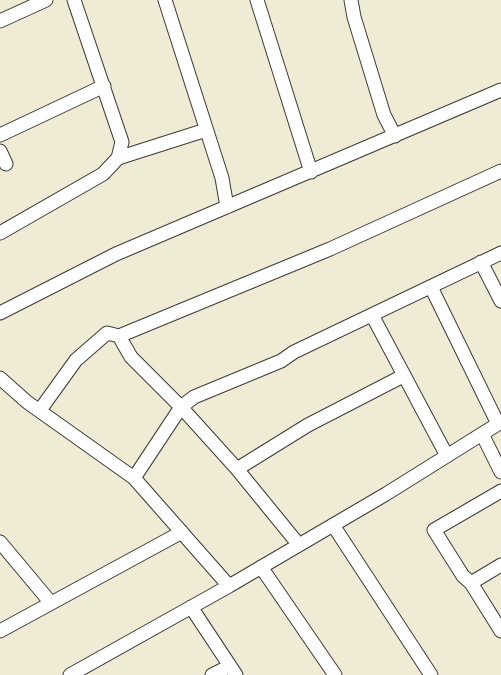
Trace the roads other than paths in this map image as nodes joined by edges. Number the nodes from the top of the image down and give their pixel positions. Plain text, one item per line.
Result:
1 (46, 0) edge
2 (74, 0) edge
3 (165, 0) edge
4 (257, 0) edge
5 (351, 0) edge
6 (0, 21) edge
7 (104, 86) junction
8 (501, 90) edge
9 (206, 130) junction
10 (0, 135) edge
11 (395, 136) junction
12 (0, 151) edge
13 (118, 158) junction
14 (6, 164) dead end
15 (311, 172) junction
16 (501, 172) edge
17 (227, 207) junction
18 (0, 233) edge
19 (501, 253) edge
20 (481, 262) junction
21 (431, 287) junction
22 (501, 301) edge
23 (0, 313) edge
24 (372, 315) junction
25 (119, 336) junction
26 (403, 376) junction
27 (0, 378) edge
28 (181, 406) junction
29 (40, 410) junction
30 (500, 423) edge
31 (482, 434) junction
32 (447, 456) junction
33 (237, 469) junction
34 (501, 472) edge
35 (134, 478) junction
36 (501, 491) edge
37 (333, 525) junction
38 (182, 532) junction
39 (0, 542) edge
40 (299, 545) junction
41 (501, 565) edge
42 (261, 567) junction
43 (471, 583) junction
44 (229, 586) junction
45 (51, 603) junction
46 (191, 607) junction
47 (501, 631) edge
48 (0, 632) edge
49 (233, 670) edge
50 (70, 675) edge
51 (212, 675) edge
52 (335, 675) edge
53 (431, 675) edge

1 - 6 street
2 - 7 street
3 - 9 street
4 - 15 street
5 - 11 street
7 - 10 street
7 - 13 street
8 - 11 street
9 - 13 street
9 - 17 street
11 - 15 street
12 - 14 street
13 - 18 street
15 - 17 street
16 - 25 street
17 - 23 street
19 - 20 street
20 - 21 street
20 - 22 street
21 - 24 street
21 - 30 street
24 - 26 street
24 - 28 street
25 - 28 street
25 - 29 street
26 - 32 street
26 - 33 street
27 - 29 street
28 - 33 street
28 - 35 street
29 - 35 street
30 - 31 street
31 - 32 street
31 - 34 street
32 - 37 street
33 - 40 street
35 - 38 street
36 - 43 street
37 - 40 street
37 - 53 street
38 - 44 street
38 - 45 street
39 - 45 street
40 - 42 street
41 - 43 street
42 - 44 street
42 - 52 street
43 - 47 street
44 - 46 street
45 - 48 street
46 - 49 street
46 - 50 street
49 - 51 street

